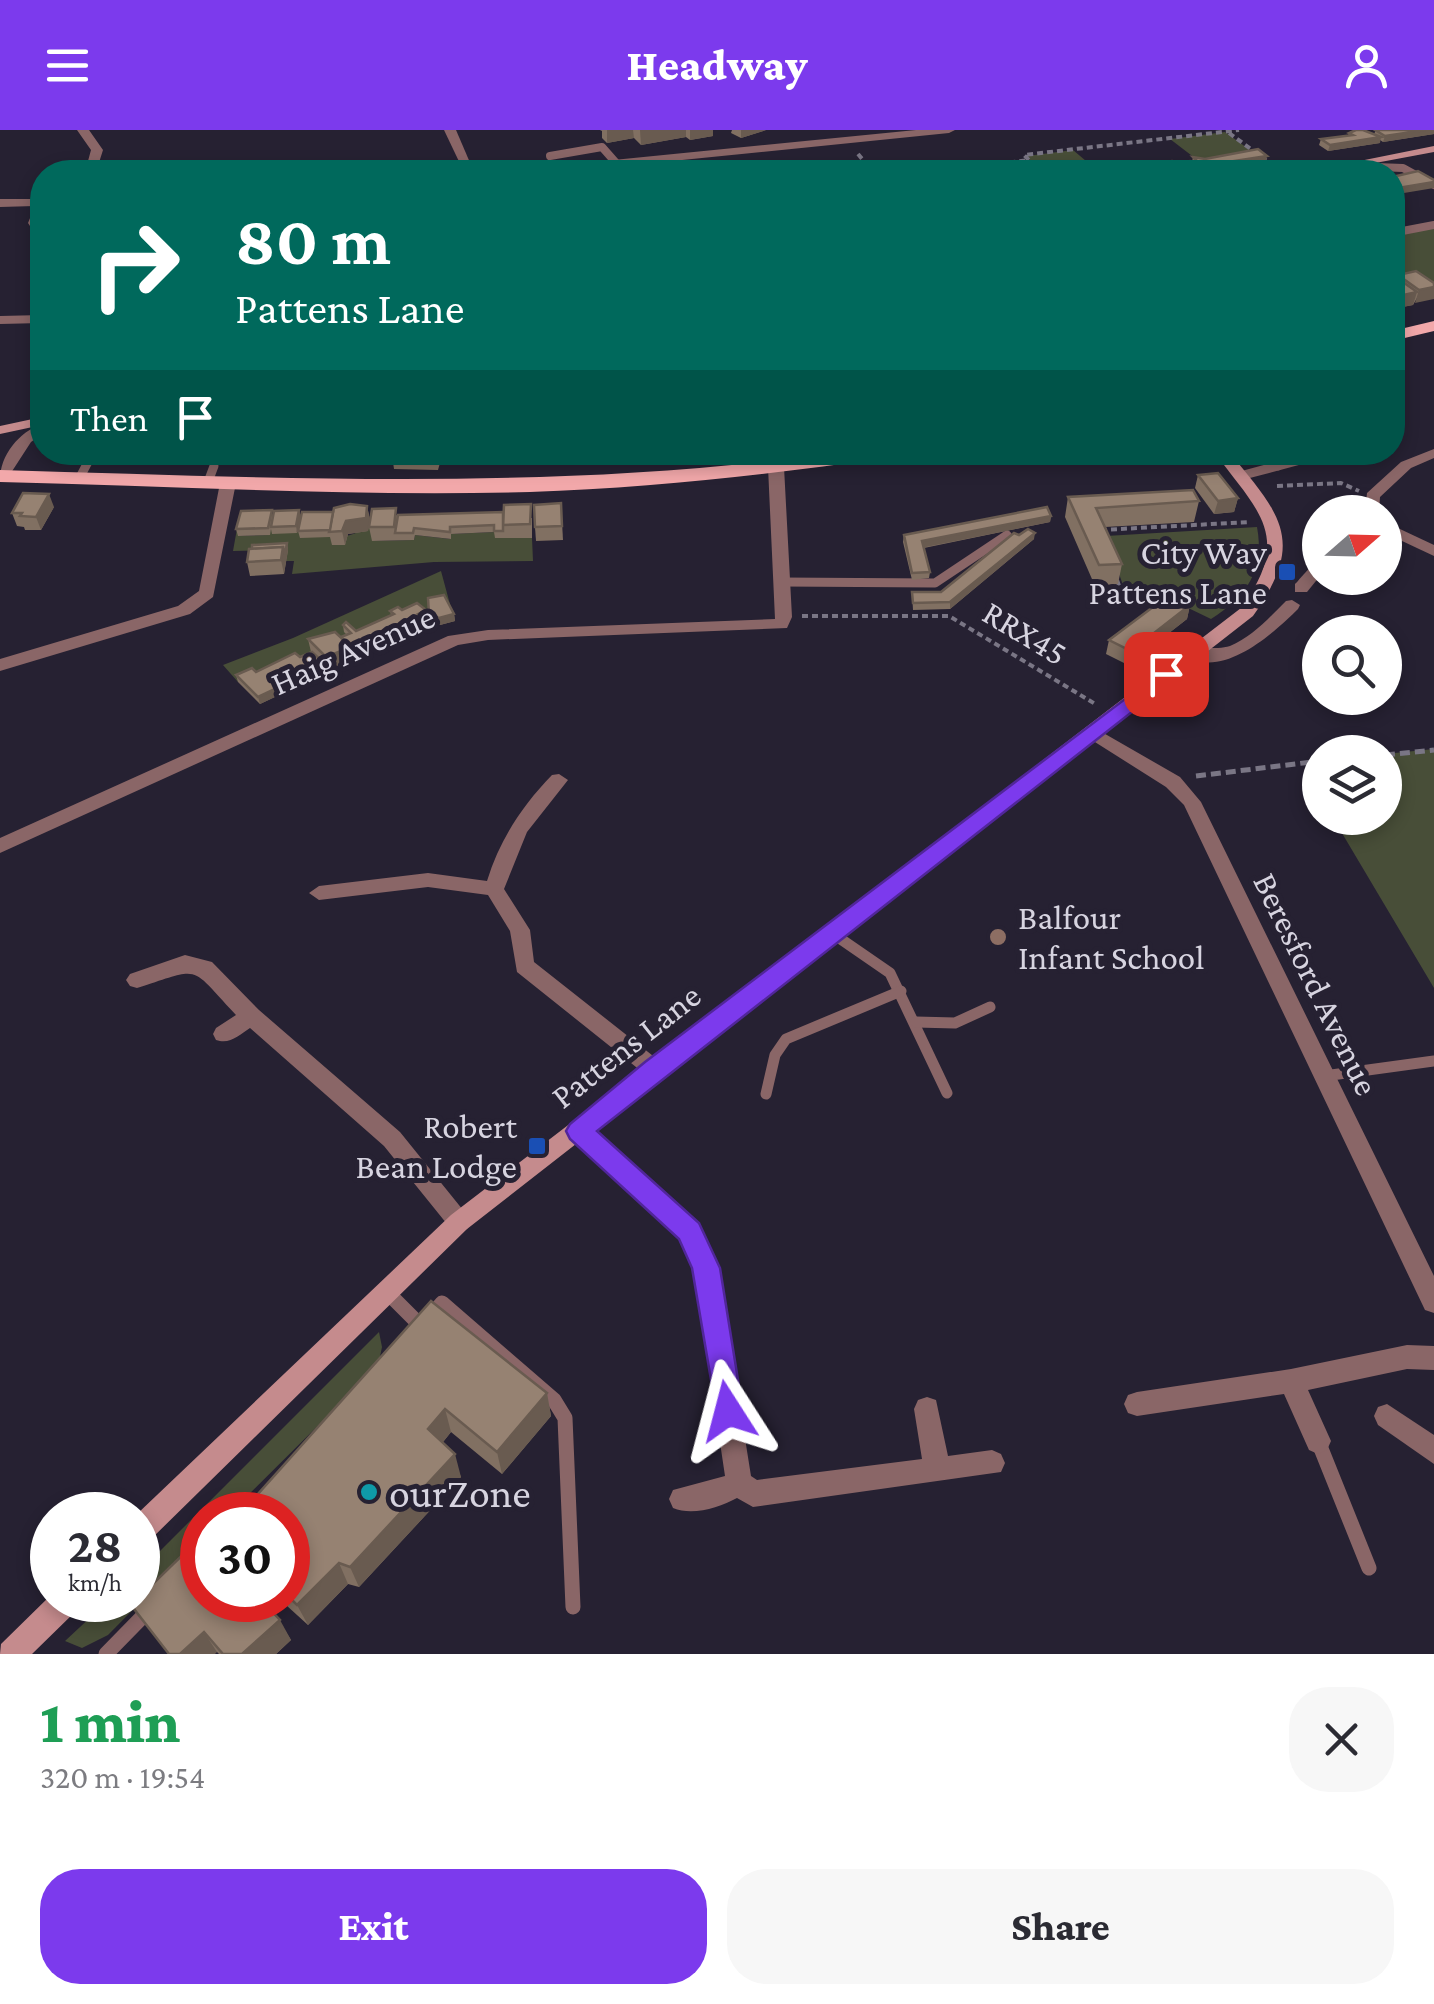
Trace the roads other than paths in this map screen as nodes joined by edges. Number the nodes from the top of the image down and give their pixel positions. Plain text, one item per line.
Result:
1 (83, 130) edge
2 (450, 130) edge
3 (803, 130) edge
4 (949, 130) edge
5 (924, 131) edge
6 (816, 143) junction
7 (1434, 148) edge
8 (550, 156) dead end
9 (94, 160) edge
10 (464, 160) edge
11 (613, 160) edge
12 (696, 160) edge
13 (1377, 160) edge
14 (1405, 169) edge
15 (1434, 185) edge
16 (30, 202) edge
17 (0, 203) edge
18 (1434, 224) edge
19 (1405, 230) edge
20 (30, 319) edge
21 (0, 320) edge
22 (1434, 326) edge
23 (1405, 333) edge
24 (30, 426) edge
25 (3, 430) edge
26 (30, 435) edge
27 (25, 439) junction
28 (1434, 453) edge
29 (86, 465) edge
30 (796, 465) edge
31 (1231, 465) edge
32 (1281, 465) edge
33 (1278, 466) joint
34 (776, 468) junction
35 (1, 476) edge
36 (217, 477) junction
37 (78, 479) junction
38 (1244, 481) junction
39 (1380, 495) edge
40 (1402, 535) edge
41 (1007, 536) edge
42 (1434, 550) edge
43 (782, 582) junction
44 (1292, 605) dead end
45 (1193, 654) junction
46 (0, 665) edge
47 (1093, 734) junction
48 (559, 780) dead end
49 (0, 846) edge
50 (494, 889) junction
51 (319, 893) dead end
52 (832, 933) junction
53 (137, 980) dead end
54 (901, 991) junction
55 (990, 1008) dead end
56 (251, 1016) junction
57 (916, 1022) junction
58 (224, 1034) dead end
59 (1434, 1061) edge
60 (654, 1069) junction
61 (1324, 1076) junction
62 (946, 1092) dead end
63 (766, 1094) dead end
64 (579, 1131) junction
65 (459, 1222) junction
66 (386, 1292) junction
67 (1434, 1302) edge
68 (421, 1326) junction
69 (408, 1340) edge
70 (1434, 1358) edge
71 (1291, 1381) junction
72 (1137, 1404) dead end
73 (927, 1409) dead end
74 (1387, 1416) dead end
75 (1318, 1440) joint
76 (1434, 1451) edge
77 (992, 1463) dead end
78 (937, 1469) junction
79 (739, 1483) junction
80 (683, 1499) dead end
81 (160, 1511) edge
82 (1369, 1568) dead end
83 (161, 1598) edge
84 (574, 1608) dead end
85 (47, 1622) edge
86 (18, 1653) edge
87 (106, 1654) edge

1 - 9 street
2 - 10 street
3 - 6 street
4 - 5 street
5 - 6 street
6 - 12 street
7 - 13 street
8 - 11 lane
14 - 15 lane
16 - 17 street
18 - 19 lane
20 - 21 street
22 - 23 main road
24 - 25 street
25 - 27 street
26 - 27 street
27 - 35 street
28 - 39 street
29 - 37 lane
30 - 34 main road
31 - 38 street
32 - 33 lane
33 - 38 lane
34 - 36 main road
34 - 43 street
35 - 37 main road
36 - 37 main road
36 - 46 street
38 - 45 street, Pattens Lane
40 - 42 street
41 - 43 lane
43 - 49 street, Haig Avenue
44 - 45 street
45 - 47 street, Pattens Lane
47 - 52 street, Pattens Lane
47 - 61 street, Beresford Avenue
48 - 50 street
50 - 51 street
50 - 60 street
52 - 54 lane
52 - 60 street, Pattens Lane
53 - 56 street
54 - 57 lane
54 - 63 lane
55 - 57 lane
56 - 58 street
56 - 65 street
57 - 62 lane
59 - 61 lane
60 - 64 street, Pattens Lane
61 - 67 street, Beresford Avenue
64 - 65 street, Pattens Lane
64 - 79 street
65 - 66 street, Pattens Lane
66 - 68 lane
66 - 81 street, Pattens Lane
68 - 69 lane
68 - 84 lane
70 - 71 street
71 - 72 street
71 - 75 street
73 - 78 street
74 - 76 street
75 - 82 lane
77 - 78 street
78 - 79 street
79 - 80 street
83 - 87 lane
85 - 86 street

